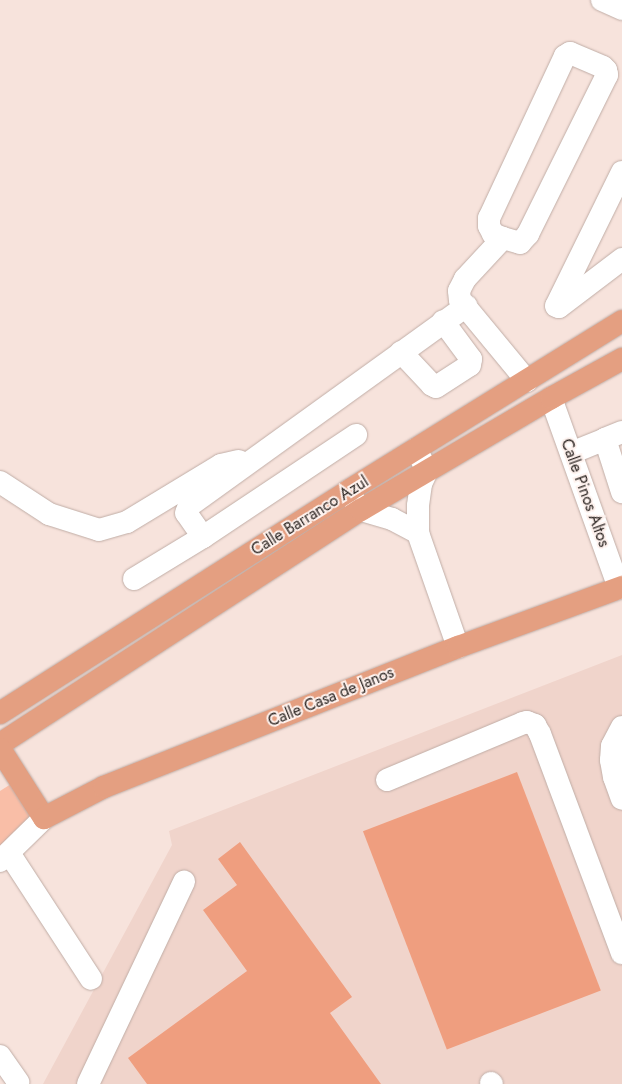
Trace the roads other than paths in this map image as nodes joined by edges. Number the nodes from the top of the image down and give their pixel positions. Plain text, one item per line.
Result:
1 (622, 172) edge
2 (503, 238) junction
3 (622, 259) edge
4 (466, 306) junction
5 (443, 321) junction
6 (622, 321) edge
7 (401, 352) junction
8 (622, 359) edge
9 (527, 381) junction
10 (551, 398) junction
11 (356, 435) dead end
12 (614, 436) edge
13 (416, 449) junction
14 (571, 453) junction
15 (257, 457) junction
16 (427, 471) junction
17 (0, 482) edge
18 (348, 491) junction
19 (622, 492) edge
20 (361, 510) junction
21 (418, 533) junction
22 (203, 537) junction
23 (134, 579) dead end
24 (620, 588) edge
25 (458, 647) junction
26 (0, 713) edge
27 (622, 727) edge
28 (0, 744) edge
29 (0, 749) edge
30 (386, 780) dead end
31 (622, 799) edge
32 (44, 818) junction
33 (4, 857) edge
34 (184, 882) dead end
35 (616, 920) edge
36 (622, 953) edge
37 (91, 979) dead end
38 (0, 1056) edge
39 (18, 1082) dead end
40 (88, 1084) edge

1 - 3 street
2 - 2 street
2 - 4 street
4 - 5 street
4 - 9 street
5 - 7 street
5 - 7 street
6 - 9 main road, Calle Barranco Azul
7 - 15 street
8 - 10 main road, Calle Barranco Azul
9 - 13 main road, Calle Barranco Azul
10 - 14 street, Calle Pinos Altos
10 - 16 main road, Calle Barranco Azul
11 - 22 street
12 - 14 street
12 - 19 street
13 - 16 street
13 - 18 main road, Calle Barranco Azul
14 - 24 street, Calle Pinos Altos
15 - 17 street
15 - 22 street
16 - 20 main road, Calle Barranco Azul
16 - 21 street
18 - 20 street
18 - 26 main road, Calle Barranco Azul
20 - 21 street
20 - 28 main road, Calle Barranco Azul
21 - 25 street
22 - 23 street
24 - 25 main road, Calle Casa de Janos
25 - 32 main road, Calle Casa de Janos
27 - 31 street
29 - 32 main road
30 - 35 street
32 - 33 street
33 - 37 street
34 - 40 street
35 - 36 street
38 - 39 street

